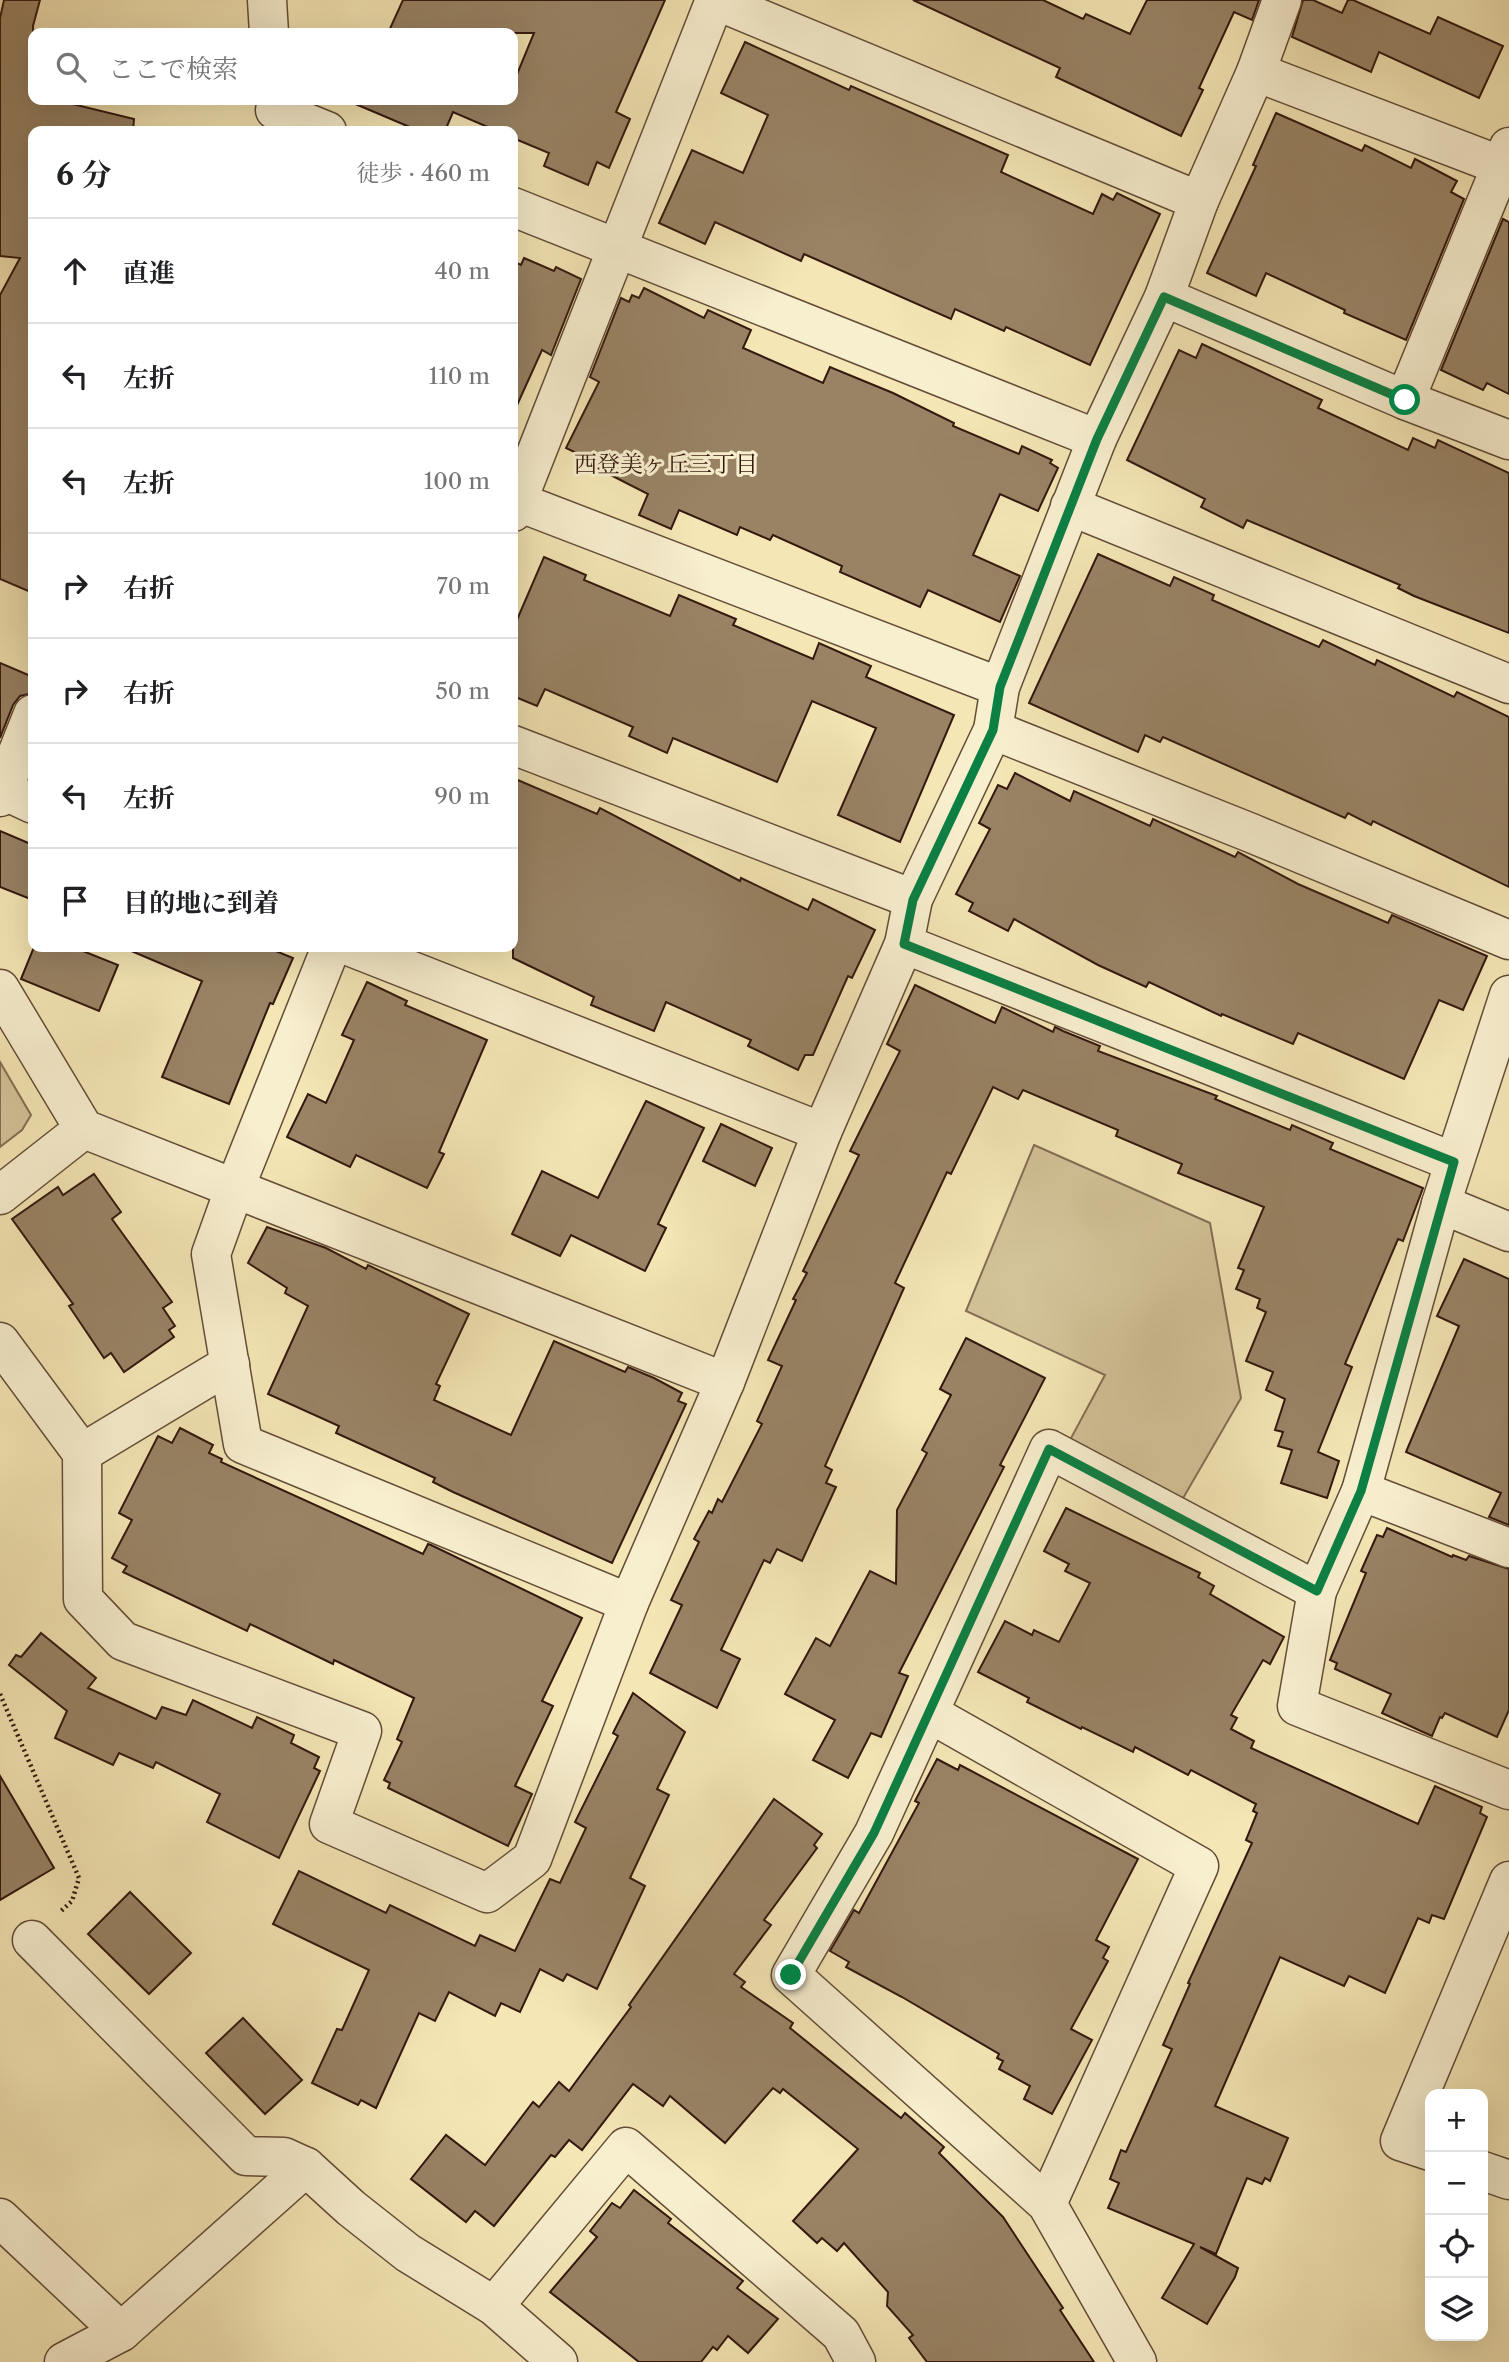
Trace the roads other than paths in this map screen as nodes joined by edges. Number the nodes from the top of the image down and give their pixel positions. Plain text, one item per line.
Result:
1 (267, 0) edge
2 (715, 0) edge
3 (1282, 0) edge
4 (269, 28) edge
5 (1256, 72) junction
6 (272, 114) edge
7 (311, 126) edge
8 (1506, 157) edge
9 (1199, 201) junction
10 (518, 209) edge
11 (616, 248) junction
12 (1164, 297) junction
13 (1405, 400) junction
14 (1097, 439) junction
15 (1509, 440) edge
16 (518, 494) edge
17 (518, 506) edge
18 (1070, 506) junction
19 (1509, 684) edge
20 (1000, 687) junction
21 (993, 730) junction
22 (28, 734) edge
23 (518, 747) edge
24 (12, 797) edge
25 (913, 900) junction
26 (1509, 940) edge
27 (904, 944) junction
28 (329, 952) edge
29 (364, 952) edge
30 (0, 989) edge
31 (1509, 995) edge
32 (84, 1129) junction
33 (822, 1132) junction
34 (1454, 1162) junction
35 (234, 1190) junction
36 (0, 1195) edge
37 (1441, 1204) junction
38 (1509, 1232) edge
39 (0, 1342) edge
40 (230, 1364) junction
41 (725, 1382) junction
42 (82, 1453) junction
43 (1361, 1491) junction
44 (1509, 1548) edge
45 (1317, 1591) junction
46 (629, 1603) junction
47 (929, 1713) junction
48 (1509, 1790) edge
49 (1509, 1881) edge
50 (32, 1940) road end
51 (1425, 2149) edge
52 (306, 2167) junction
53 (1488, 2173) edge
54 (1509, 2180) edge
55 (1047, 2204) junction
56 (0, 2218) edge
57 (494, 2306) junction
58 (121, 2332) junction
59 (64, 2362) edge
60 (558, 2362) edge
61 (856, 2362) edge
62 (1137, 2362) edge

1 - 4 street
2 - 9 street
2 - 11 street
3 - 5 street
5 - 8 street
5 - 9 street
6 - 7 street
8 - 13 street
9 - 12 street
10 - 11 street
11 - 14 street
11 - 16 street
12 - 13 street
12 - 14 street
13 - 15 street
14 - 18 street
17 - 20 street
18 - 19 street
18 - 20 street
20 - 21 street
21 - 25 street
21 - 26 street
22 - 24 street
23 - 25 street
25 - 27 street
27 - 33 street
27 - 34 street
28 - 35 street
29 - 33 street
30 - 32 street
31 - 34 street
32 - 35 street
32 - 36 street
33 - 41 street
34 - 37 street
35 - 40 street
35 - 41 street
37 - 38 street
37 - 43 street
39 - 42 street
40 - 42 street
40 - 46 street
41 - 46 street
42 - 46 street
43 - 44 street
43 - 45 street
45 - 47 street
45 - 48 street
47 - 55 street
47 - 55 street
49 - 51 street
50 - 52 street
52 - 57 street
52 - 58 street
53 - 54 street
55 - 62 street
56 - 58 street
57 - 60 street
57 - 61 street
58 - 59 street

